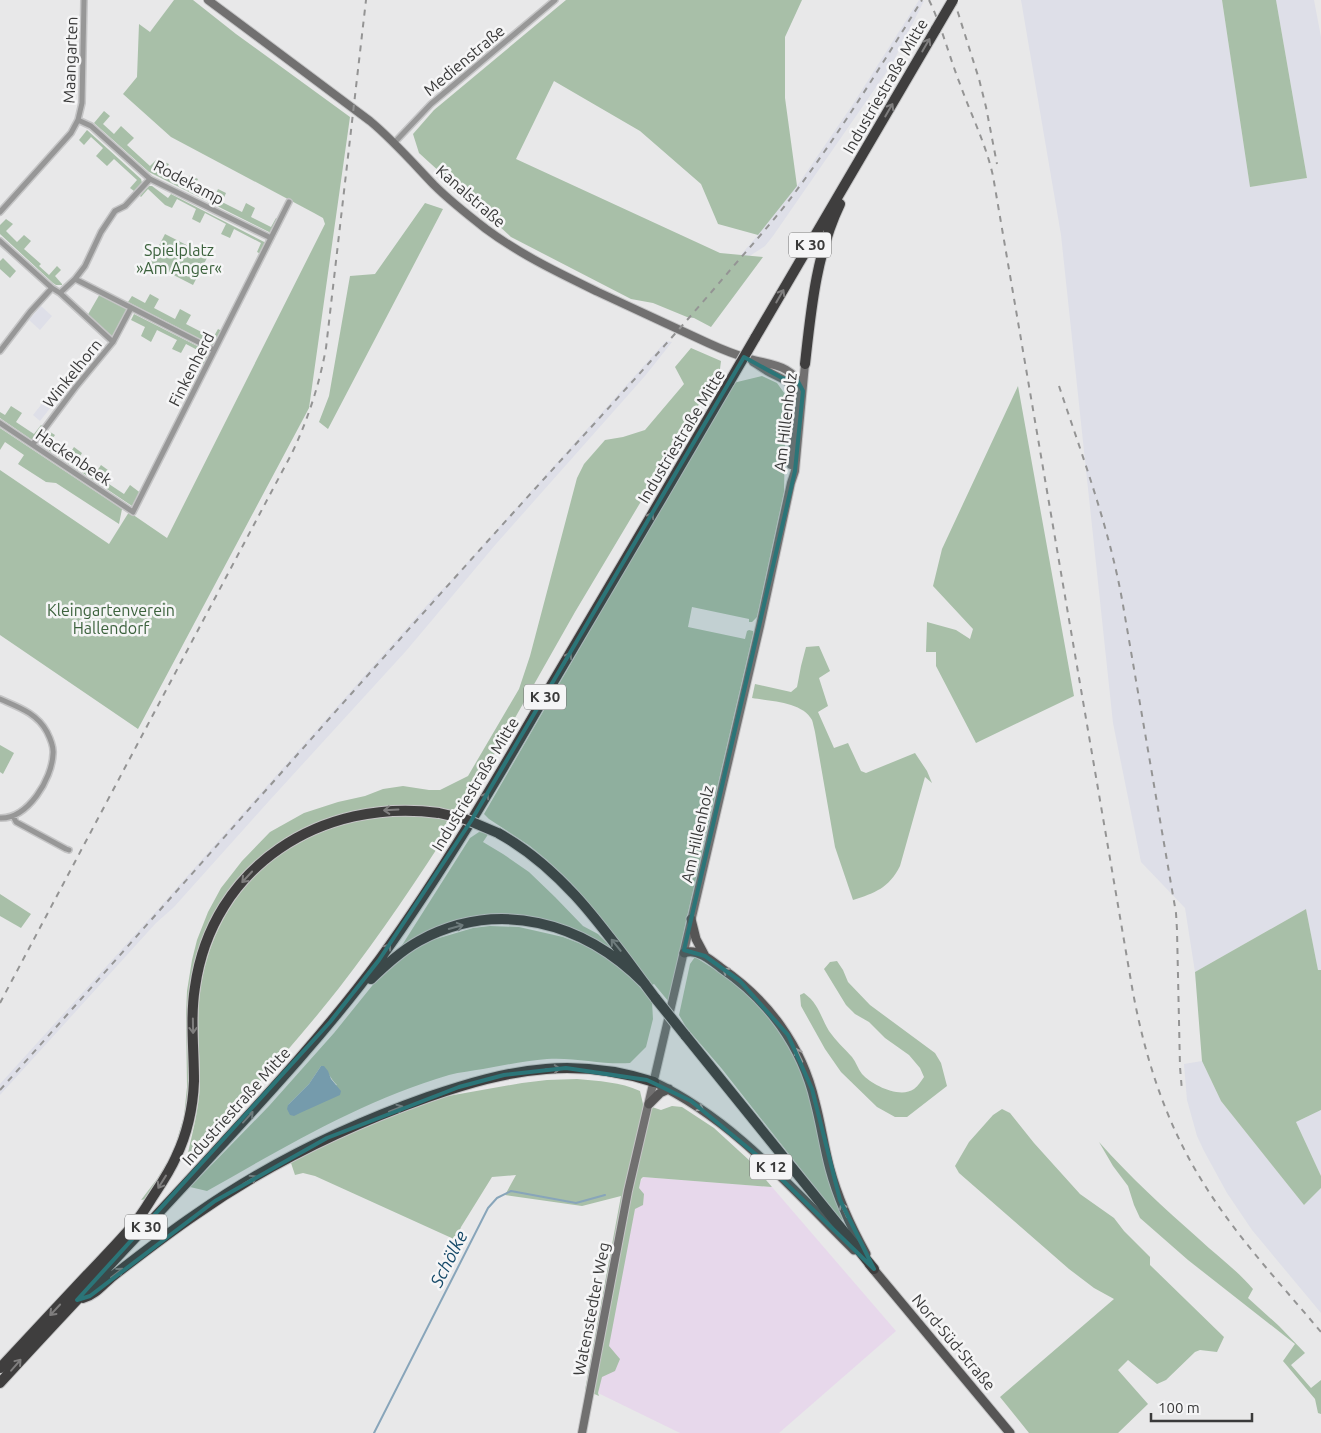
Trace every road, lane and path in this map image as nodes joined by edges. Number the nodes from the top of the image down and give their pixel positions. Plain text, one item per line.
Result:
1 (84, 0) edge
2 (208, 0) edge
3 (555, 0) edge
4 (953, 0) edge
5 (78, 120) junction
6 (394, 143) junction
7 (864, 152) junction
8 (150, 179) junction
9 (289, 202) dead end
10 (0, 212) edge
11 (271, 238) junction
12 (0, 241) edge
13 (75, 279) junction
14 (52, 288) junction
15 (60, 293) junction
16 (131, 308) junction
17 (113, 342) junction
18 (214, 350) junction
19 (0, 351) edge
20 (750, 359) junction
21 (805, 364) junction
22 (795, 376) junction
23 (784, 379) junction
24 (803, 391) junction
25 (0, 423) edge
26 (33, 444) junction
27 (791, 483) junction
28 (133, 512) joint
29 (0, 699) edge
30 (13, 816) junction
31 (0, 818) edge
32 (69, 850) dead end
33 (691, 919) junction
34 (684, 953) junction
35 (705, 956) junction
36 (645, 984) junction
37 (346, 1003) junction
38 (654, 1082) junction
39 (669, 1089) junction
40 (649, 1104) junction
41 (628, 1191) joint
42 (874, 1270) junction
43 (77, 1300) junction
44 (0, 1368) edge
45 (0, 1383) edge
46 (582, 1433) edge
47 (1010, 1433) edge

1 - 5 street, Maangarten
2 - 6 street, Kanalstraße / K 12
3 - 6 street, Medienstraße
7 -> 4 highway, Industriestraße Mitte / K 30, bridge
5 - 8 street, Rodekamp
5 - 10 street, Maangarten
6 - 20 street, Kanalstraße / K 12
7 - 21 highway
37 -> 7 highway, Industriestraße Mitte / K 30, bridge
8 - 11 street, Rodekamp
8 - 13 street
9 - 11 street, Finkenherd
11 - 18 street, Finkenherd
12 - 14 street
13 - 15 street
13 - 16 street
14 - 15 street
14 - 19 street
15 - 17 street
16 - 17 street, Winkelhorn
16 - 18 street
17 - 26 street, Winkelhorn
18 - 28 street, Finkenherd
20 - 22 street, Kanalstraße / K 12
20 - 23 street, Kanalstraße / K 12
21 - 22 street
21 - 24 street, Am Hillenholz
22 - 23 street
22 - 24 street
23 - 27 street, Am Hillenholz / K 12
24 - 27 street, Am Hillenholz / K 12
25 - 26 street, Hackenbeek
26 - 28 street, Hackenbeek
27 - 33 street, Am Hillenholz / K 12
29 - 30 street
30 - 31 street
30 - 32 street
33 - 34 street, Am Hillenholz / K 12
33 - 35 main road, K 12
34 - 35 main road, K 12
34 - 38 street, Am Hillenholz / K 12
42 -> 35 main road, K 12
37 -> 36 highway
36 - 42 highway, bridge
36 -> 44 highway, K 30, bridge
43 -> 37 highway, Industriestraße Mitte / K 30
38 - 39 main road, K 12
38 - 40 street, Am Hillenholz
43 -> 38 highway
39 - 40 main road
39 -> 42 main road, K 12
40 - 41 street, Am Hillenholz
41 - 46 street, Watenstedter Weg
42 - 47 main road, Nord-Süd-Straße / K 12
45 -> 43 highway, Industriestraße Mitte / K 30

